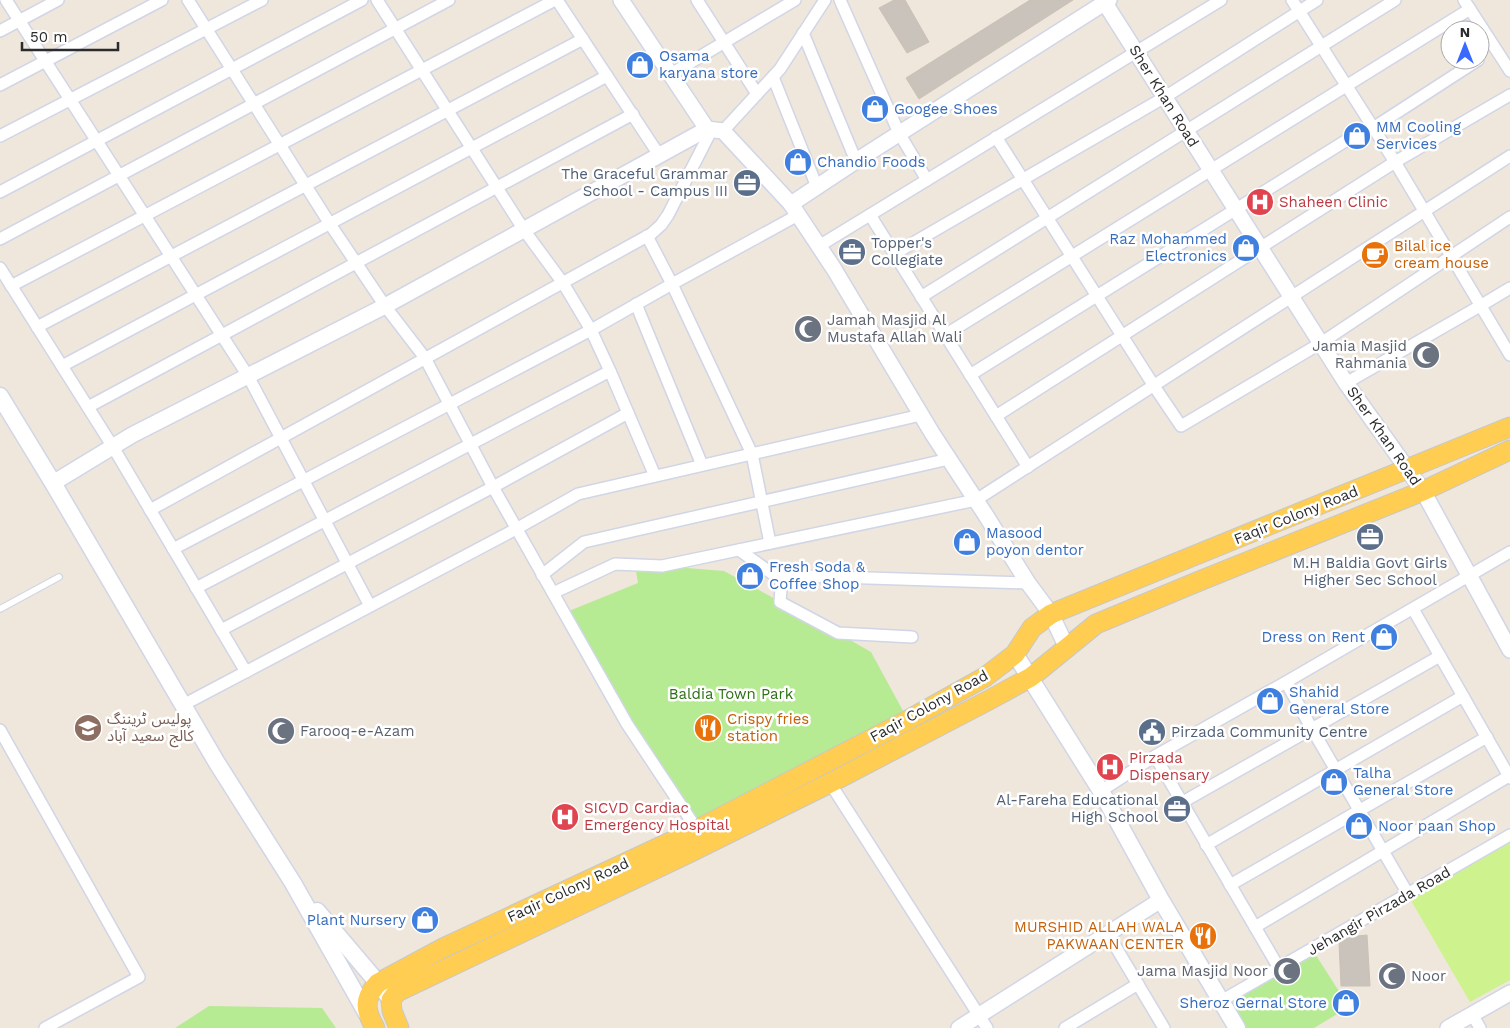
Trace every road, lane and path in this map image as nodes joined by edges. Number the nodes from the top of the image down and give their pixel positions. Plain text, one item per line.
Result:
1 (6, 0) edge
2 (58, 0) edge
3 (162, 0) edge
4 (188, 0) edge
5 (262, 0) edge
6 (362, 0) edge
7 (378, 0) edge
8 (449, 0) edge
9 (556, 0) edge
10 (621, 0) edge
11 (697, 0) edge
12 (795, 0) edge
13 (840, 0) edge
14 (1221, 0) edge
15 (1292, 0) edge
16 (1317, 0) edge
17 (1395, 0) edge
18 (1106, 1) edge
19 (821, 2) edge
20 (1467, 4) edge
21 (1300, 11) junction
22 (19, 20) junction
23 (396, 28) junction
24 (206, 29) junction
25 (0, 31) edge
26 (804, 33) junction
27 (583, 39) junction
28 (724, 43) junction
29 (1322, 46) junction
30 (1496, 49) junction
31 (1136, 52) junction
32 (1490, 53) edge
33 (46, 61) junction
34 (232, 69) junction
35 (422, 70) junction
36 (1461, 70) edge
37 (1510, 71) edge
38 (671, 74) junction
39 (607, 76) junction
40 (774, 77) junction
41 (0, 85) edge
42 (1346, 85) junction
43 (757, 94) junction
44 (1510, 95) edge
45 (1165, 97) junction
46 (70, 100) junction
47 (254, 104) junction
48 (448, 110) junction
49 (632, 114) junction
50 (1372, 126) junction
51 (714, 130) junction
52 (1186, 131) junction
53 (899, 133) junction
54 (0, 136) edge
55 (996, 137) junction
56 (97, 140) junction
57 (280, 145) junction
58 (472, 148) junction
59 (659, 155) junction
60 (1510, 156) edge
61 (856, 161) junction
62 (1395, 162) junction
63 (1211, 170) junction
64 (119, 176) junction
65 (927, 180) junction
66 (1023, 180) junction
67 (305, 185) junction
68 (497, 187) junction
69 (817, 187) junction
70 (0, 192) edge
71 (1236, 209) junction
72 (795, 210) junction
73 (1424, 211) junction
74 (870, 215) junction
75 (145, 216) junction
76 (1510, 217) edge
77 (1047, 218) junction
78 (330, 224) junction
79 (524, 230) junction
80 (647, 236) junction
81 (0, 239) edge
82 (819, 246) junction
83 (1260, 248) junction
84 (894, 254) junction
85 (171, 256) junction
86 (1451, 256) junction
87 (1072, 257) junction
88 (356, 263) junction
89 (0, 268) edge
90 (563, 283) junction
91 (672, 284) junction
92 (12, 286) junction
93 (1510, 288) edge
94 (196, 295) junction
95 (1096, 296) junction
96 (921, 297) junction
97 (1292, 297) junction
98 (636, 304) junction
99 (385, 306) junction
100 (1480, 306) junction
101 (37, 327) junction
102 (591, 330) junction
103 (222, 335) junction
104 (945, 335) junction
105 (1122, 336) junction
106 (1321, 343) junction
107 (1510, 355) edge
108 (425, 358) junction
109 (62, 366) junction
110 (610, 371) junction
111 (970, 375) junction
112 (248, 376) junction
113 (1346, 383) junction
114 (1154, 386) junction
115 (0, 396) edge
116 (450, 405) junction
117 (88, 407) junction
118 (628, 413) junction
119 (921, 415) junction
120 (996, 416) junction
121 (1510, 427) edge
122 (281, 438) junction
123 (470, 444) junction
124 (113, 447) junction
125 (1510, 450) edge
126 (752, 454) junction
127 (949, 459) junction
128 (702, 465) junction
129 (1028, 466) junction
130 (1407, 470) junction
131 (655, 476) junction
132 (304, 481) junction
133 (53, 483) junction
134 (493, 486) junction
135 (1423, 491) junction
136 (976, 500) junction
137 (762, 502) junction
138 (150, 510) junction
139 (324, 520) junction
140 (516, 528) junction
141 (770, 543) junction
142 (173, 549) junction
143 (739, 550) junction
144 (1510, 552) edge
145 (347, 563) junction
146 (542, 575) junction
147 (782, 575) junction
148 (58, 576) dead end
149 (1469, 576) junction
150 (1028, 583) junction
151 (196, 588) junction
152 (553, 593) junction
153 (370, 606) junction
154 (0, 609) edge
155 (1413, 609) junction
156 (1052, 614) junction
157 (221, 630) junction
158 (912, 637) dead end
159 (1067, 648) junction
160 (1510, 650) edge
161 (1016, 654) junction
162 (1440, 656) junction
163 (246, 672) junction
164 (1030, 677) junction
165 (1286, 682) junction
166 (1463, 696) junction
167 (183, 705) junction
168 (1312, 729) junction
169 (0, 730) edge
170 (1487, 738) junction
171 (1155, 756) junction
172 (1336, 770) junction
173 (1509, 777) edge
174 (830, 783) junction
175 (1101, 791) junction
176 (1181, 803) junction
177 (1360, 811) junction
178 (1510, 835) edge
179 (701, 837) junction
180 (1206, 846) junction
181 (1383, 851) junction
182 (293, 883) junction
183 (1230, 885) junction
184 (1408, 894) junction
185 (1161, 900) junction
186 (1255, 928) junction
187 (1108, 934) junction
188 (1279, 968) junction
189 (378, 983) junction
190 (1138, 984) junction
191 (1510, 993) edge
192 (391, 1000) junction
193 (1221, 1001) junction
194 (1472, 1014) junction
195 (371, 1021) edge
196 (984, 1022) edge
197 (1163, 1027) edge
198 (45, 1028) edge
199 (399, 1028) edge
200 (959, 1028) edge
201 (1065, 1028) edge
202 (1237, 1028) edge
203 (1448, 1028) edge
204 (1480, 1028) edge

1 - 22 street
2 - 22 street
3 - 33 street
4 - 24 street
5 - 24 street
6 - 34 street
7 - 23 street
8 - 23 street
9 - 27 street
9 - 35 street
10 - 38 street
11 - 28 street
12 - 28 street
13 - 53 street
14 - 31 street
15 - 21 street
16 - 21 street
17 - 29 street
18 - 31 street, Sher Khan Road
18 - 53 street
19 - 26 street
20 - 30 street
20 - 42 street
21 - 29 street
21 - 45 street
22 - 25 street
22 - 33 street
23 - 35 street
23 - 47 street
24 - 34 street
24 - 46 street
26 - 40 street
26 - 61 street
27 - 39 street
27 - 48 street
28 - 38 street
28 - 43 street
29 - 42 street
29 - 52 street
30 - 32 street
30 - 37 street
31 - 45 street, Sher Khan Road
31 - 55 street
33 - 41 street
33 - 46 street
34 - 47 street
34 - 56 street
35 - 48 street
35 - 57 street
36 - 50 street
38 - 51 street
39 - 49 street
39 - 58 street
40 - 43 street
40 - 69 street
42 - 50 street
42 - 63 street
43 - 51 street
44 - 62 street
45 - 52 street, Sher Khan Road
45 - 66 street
46 - 54 street
46 - 56 street
47 - 57 street
47 - 64 street
48 - 58 street
48 - 67 street
49 - 59 street
49 - 68 street
50 - 62 street
50 - 71 street
51 - 59 street
51 - 72 street
51 - 80 street
52 - 63 street, Sher Khan Road
52 - 77 street
53 - 61 street
53 - 65 street
55 - 65 street
55 - 66 street
56 - 64 street
56 - 70 street
57 - 67 street
57 - 75 street
58 - 68 street
58 - 78 street
59 - 79 street
60 - 73 street
61 - 69 street
62 - 73 street
62 - 83 street
63 - 71 street, Sher Khan Road
63 - 87 street
64 - 75 street
64 - 81 street
65 - 74 street
66 - 77 street
66 - 84 street
67 - 78 street
67 - 85 street
68 - 79 street
68 - 88 street
69 - 72 street
71 - 83 street, Sher Khan Road
71 - 95 street
72 - 82 street
72 - 91 street
73 - 86 street
73 - 97 street
74 - 82 street
74 - 84 street
75 - 85 street
75 - 92 street
76 - 86 street
77 - 87 street
77 - 96 street
78 - 88 street
78 - 94 street
79 - 90 street
79 - 99 street
80 - 90 street
80 - 91 street
82 - 119 street
83 - 97 street, Sher Khan Road
83 - 105 street
84 - 96 street
85 - 94 street
85 - 101 street
86 - 100 street
86 - 106 street
87 - 95 street
87 - 104 street
88 - 99 street
88 - 103 street
89 - 92 street
90 - 102 street
90 - 108 street
91 - 98 street
91 - 126 street
92 - 101 street
93 - 100 street
94 - 103 street
94 - 109 street
95 - 105 street
95 - 111 street
96 - 104 street
97 - 106 street, Sher Khan Road
97 - 114 street
98 - 102 street
98 - 128 street
99 - 108 street
99 - 112 street
100 - 107 street
100 - 113 street
101 - 109 street
102 - 110 street
102 - 116 street
103 - 112 street
103 - 117 street
104 - 111 street
105 - 114 street
105 - 120 street
106 - 113 street, Sher Khan Road
106 - 114 street
108 - 116 street
108 - 122 street
109 - 117 street
110 - 118 street
110 - 123 street
111 - 120 street
112 - 122 street
112 - 124 street
113 - 130 street, Sher Khan Road
114 - 129 street
115 - 133 main road
116 - 123 street
116 - 132 street
117 - 124 street
118 - 131 street
118 - 134 street
119 - 126 street
119 - 127 street
120 - 129 street
121 - 130 main road, Faqir Colony Road
122 - 132 street
122 - 138 street
123 - 134 street
123 - 139 street
124 - 133 street
124 - 138 street
125 - 135 main road, Faqir Colony Road
126 - 128 street
126 - 137 street
127 - 136 street
127 - 137 street
128 - 131 street
129 - 136 street
130 - 135 street, Sher Khan Road
130 - 156 main road, Faqir Colony Road
131 - 140 street
132 - 139 street
132 - 142 street
133 - 167 main road
134 - 140 street
134 - 145 street
135 - 149 street, Sher Khan Road
135 - 159 main road, Faqir Colony Road
136 - 141 street
136 - 150 street
137 - 141 street
137 - 146 street
138 - 142 street
139 - 145 street
139 - 151 street
140 - 146 street
140 - 153 street
141 - 143 street
142 - 151 street
143 - 147 street
143 - 152 street
144 - 149 street
145 - 153 street
145 - 157 street
146 - 152 street
147 - 150 street
147 - 158 street
148 - 154 lane
149 - 155 street
149 - 160 street, Sher Khan Road
150 - 156 street
151 - 157 street
152 - 179 street
153 - 163 street
155 - 162 street
155 - 165 street
156 - 159 street
156 - 161 main road, Faqir Colony Road
157 - 163 street
159 - 164 main road, Faqir Colony Road
161 - 164 main road
161 - 179 main road, Faqir Colony Road
162 - 166 street
162 - 168 street
163 - 167 street
164 - 174 main road, Faqir Colony Road
164 - 175 main road
165 - 168 street
165 - 171 street
166 - 170 street
166 - 172 street
167 - 182 main road
168 - 172 street
168 - 176 street
169 - 198 street
170 - 173 street
170 - 177 street
171 - 175 street
171 - 176 street
172 - 177 street
172 - 180 street
173 - 181 street
174 - 179 main road, Faqir Colony Road
174 - 196 street
175 - 185 main road
176 - 180 street
177 - 181 street
177 - 183 street
178 - 184 street, Jehangir Pirzada Road
179 - 189 main road, Faqir Colony Road
179 - 192 main road, Faqir Colony Road
180 - 183 street
181 - 184 street
181 - 186 street
182 - 189 main road
182 - 195 main road
183 - 186 street
184 - 188 street, Jehangir Pirzada Road
185 - 187 street
185 - 193 main road
186 - 188 street
187 - 190 street
187 - 196 street
188 - 193 street, Jehangir Pirzada Road
189 - 192 main road
189 - 195 main road
190 - 197 street
190 - 201 street
191 - 194 street
192 - 199 main road
193 - 202 main road
194 - 203 street
194 - 204 street
196 - 200 street

